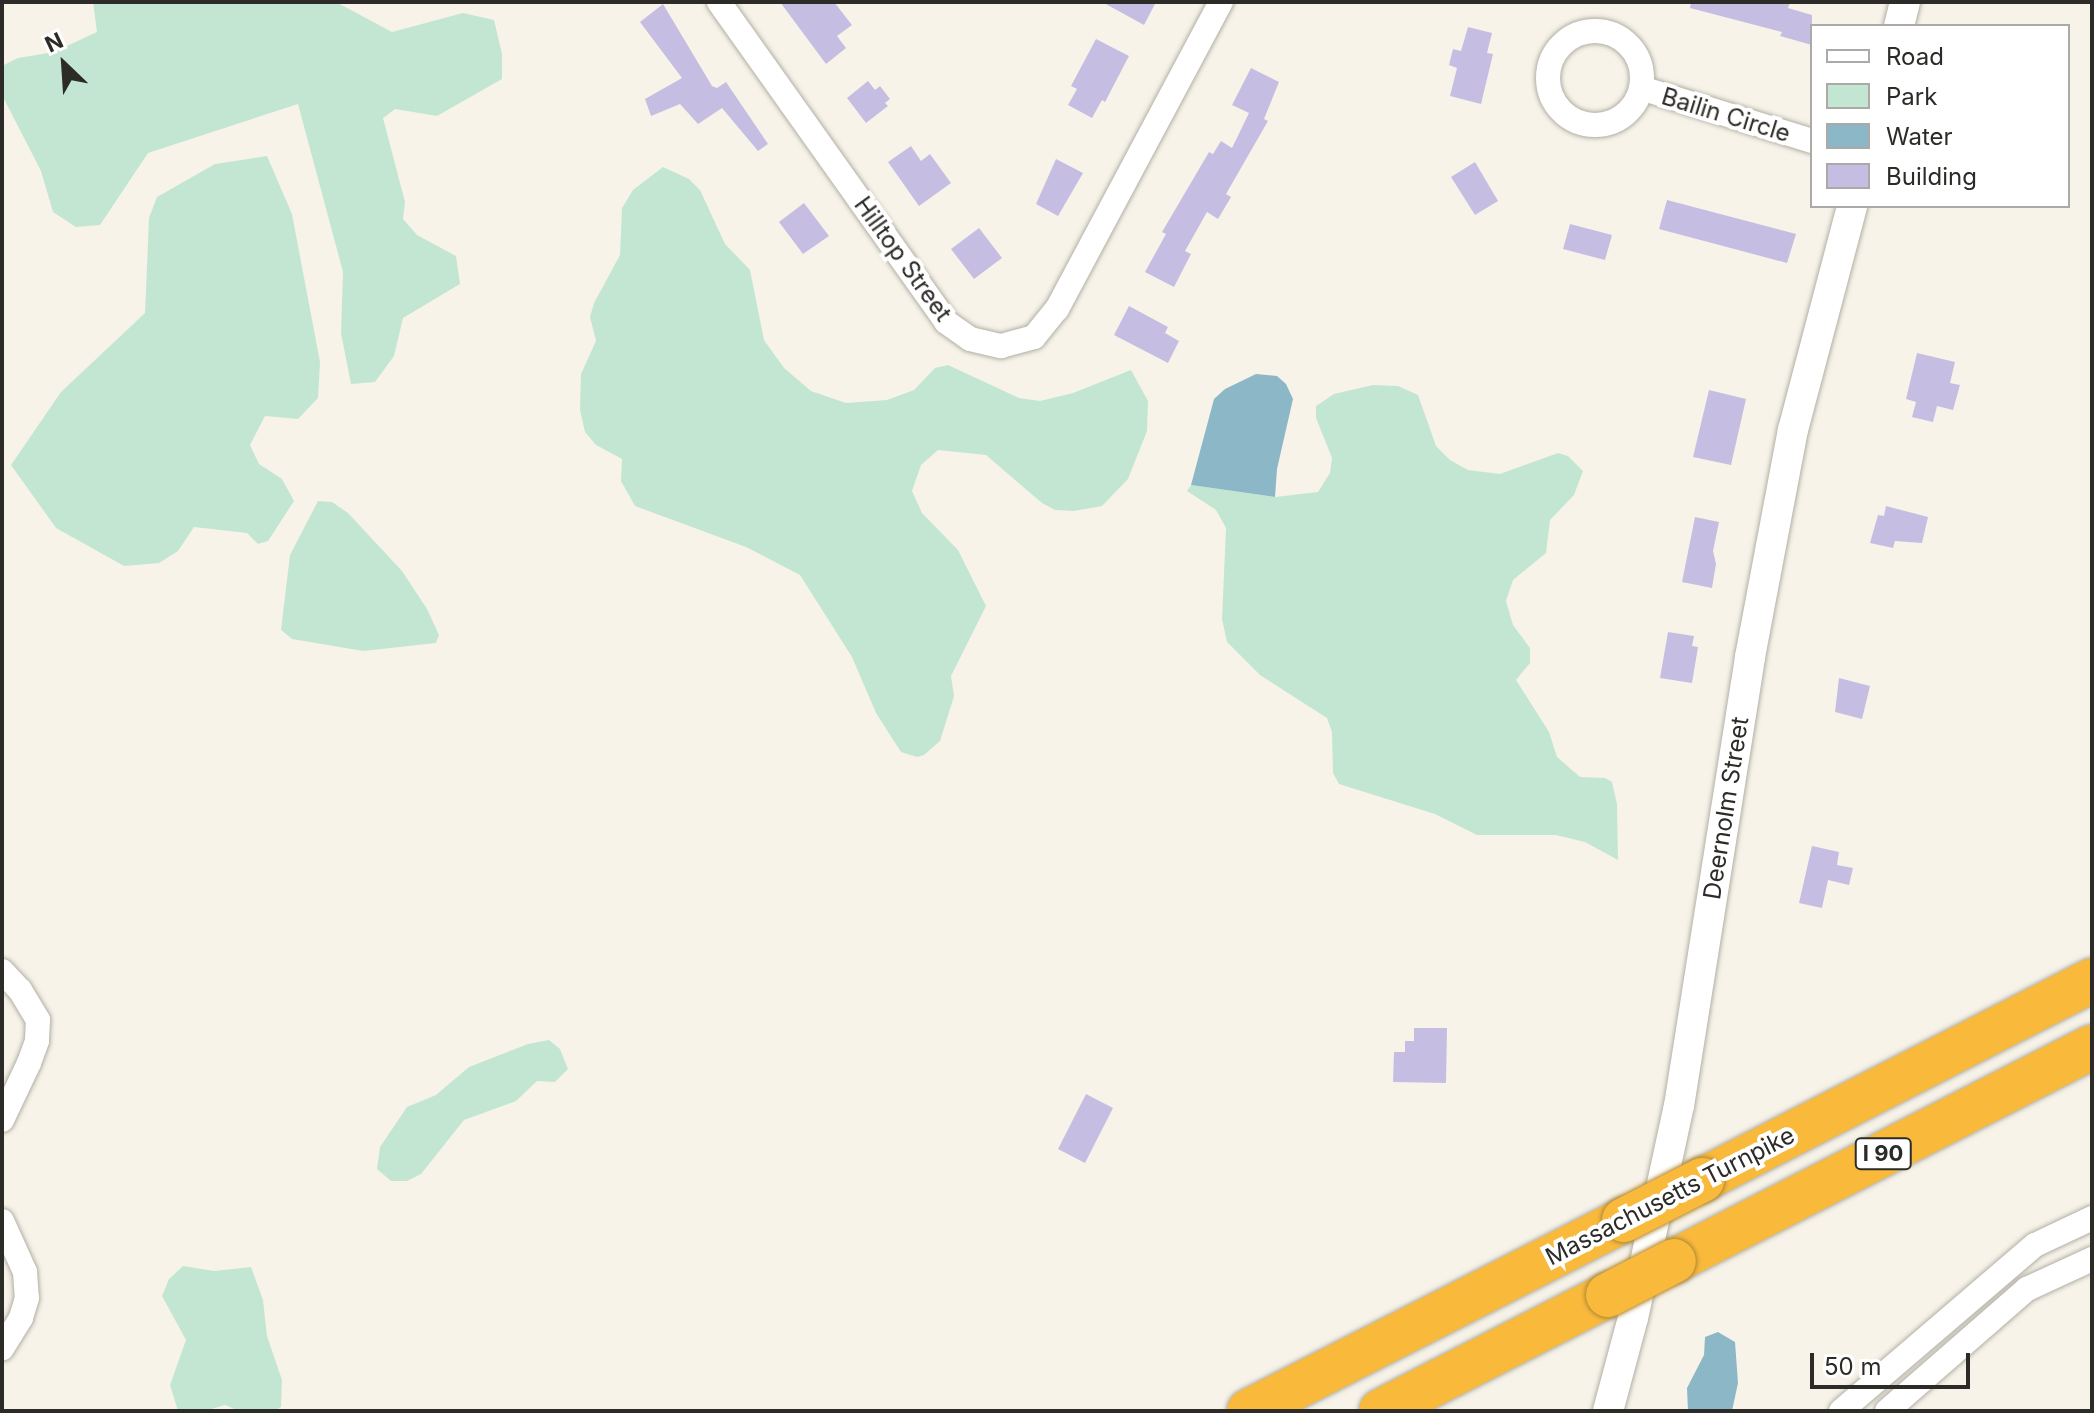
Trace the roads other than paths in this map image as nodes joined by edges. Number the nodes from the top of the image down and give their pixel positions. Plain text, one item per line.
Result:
1 (719, 2) edge
2 (1221, 2) edge
3 (1905, 2) edge
4 (1900, 24) edge
5 (1641, 88) dead end
6 (1810, 140) edge
7 (1851, 208) edge
8 (2, 971) edge
9 (2092, 980) edge
10 (2092, 1047) edge
11 (2, 1120) edge
12 (2092, 1218) edge
13 (2, 1221) edge
14 (2092, 1259) edge
15 (2, 1349) edge
16 (1249, 1411) edge
17 (1381, 1411) edge
18 (1608, 1411) edge
19 (1841, 1411) edge
20 (1887, 1411) edge

1 - 2 street, Hilltop Street
3 - 4 street
5 - 6 street, Bailin Circle
7 - 18 street, Deernolm Street
8 - 11 street
9 - 16 highway, Massachusetts Turnpike / I 90, bridge
10 - 17 highway, I 90, bridge
12 - 19 street
13 - 15 street
14 - 20 street

